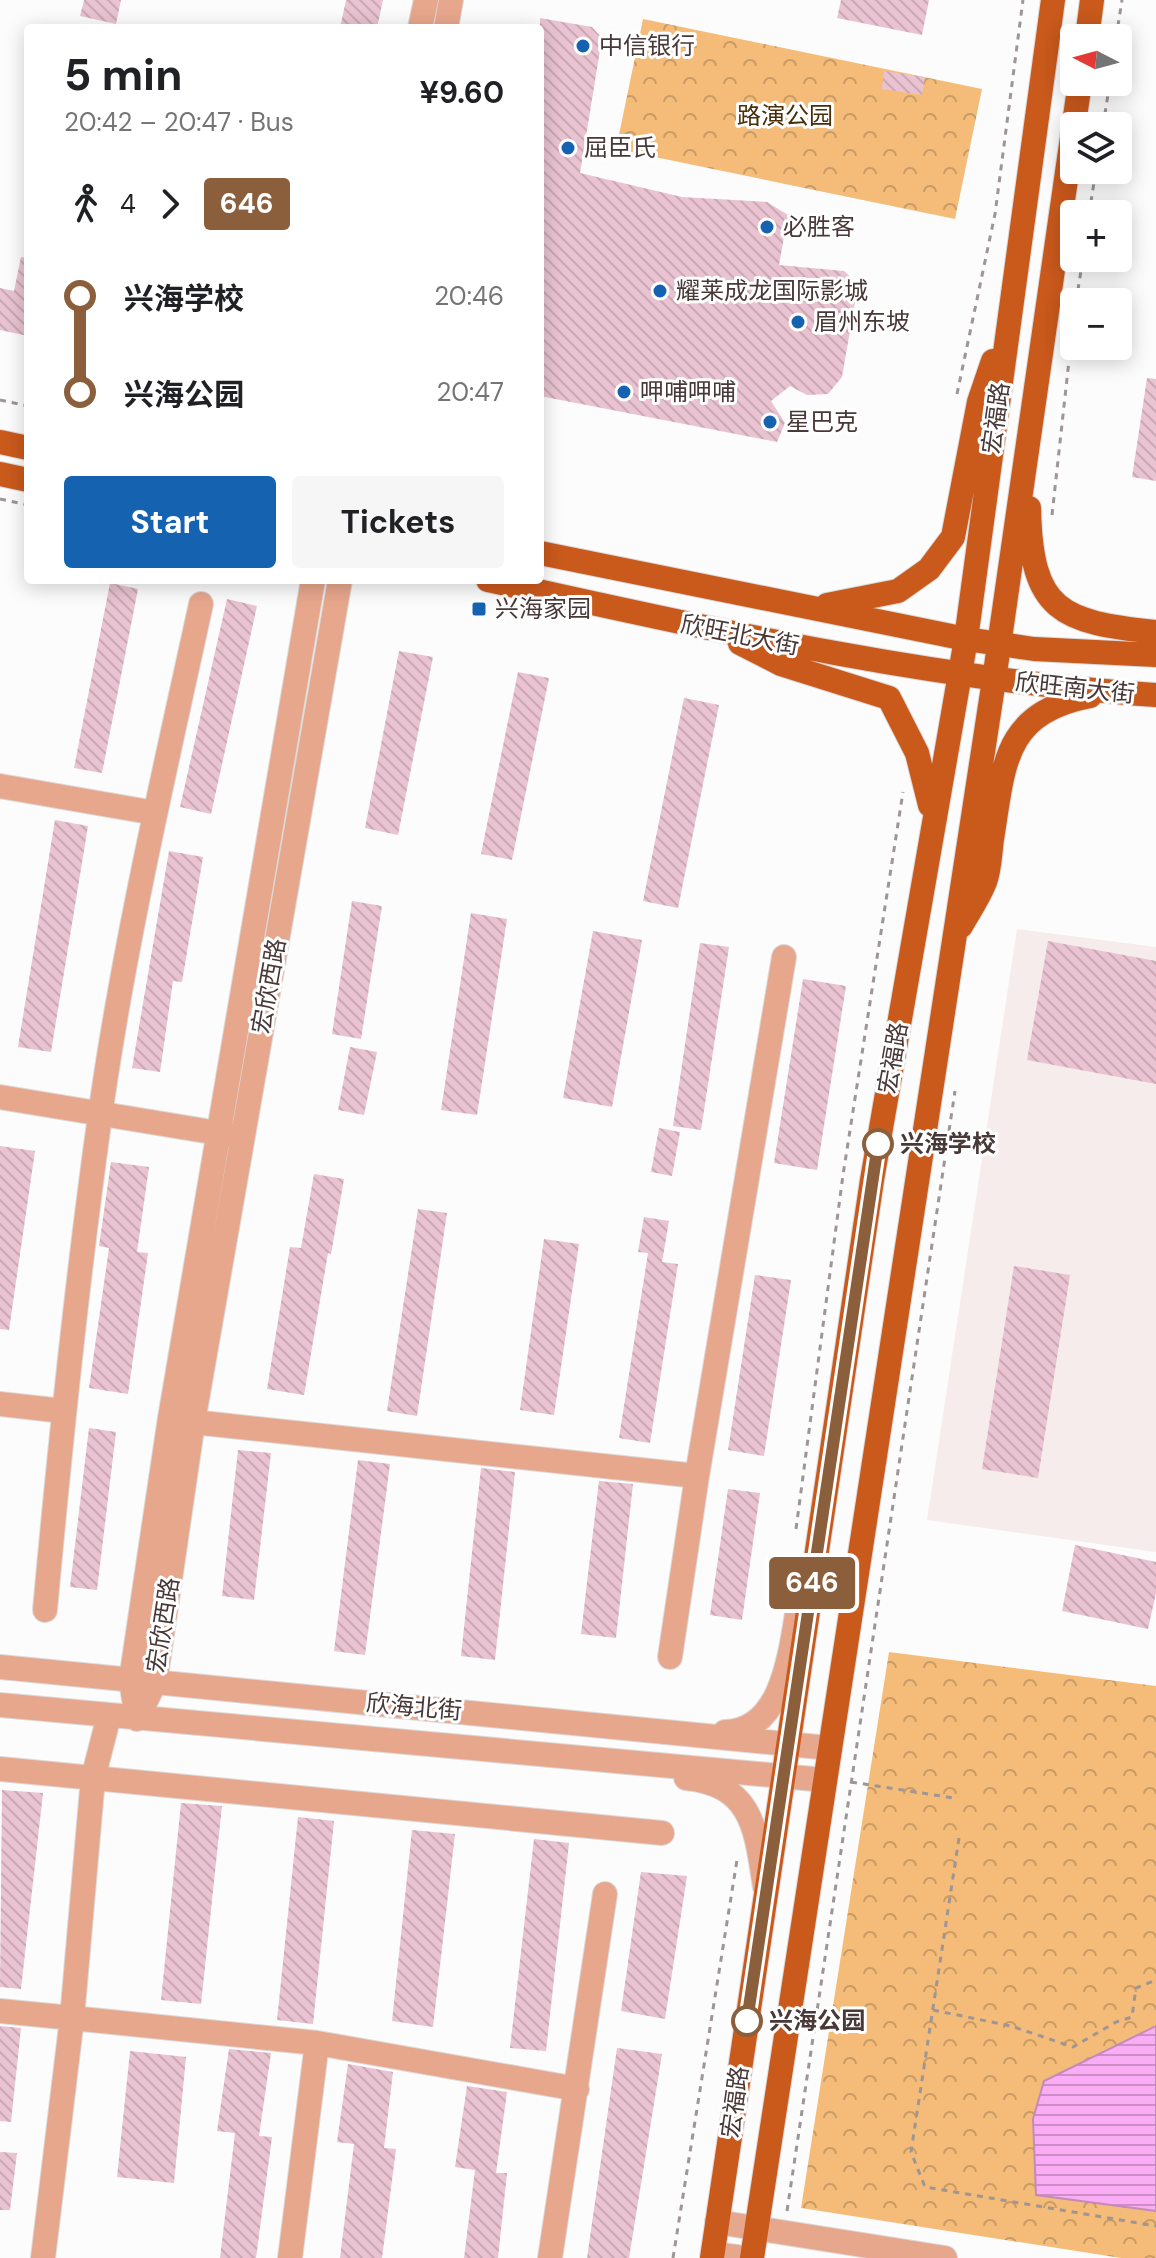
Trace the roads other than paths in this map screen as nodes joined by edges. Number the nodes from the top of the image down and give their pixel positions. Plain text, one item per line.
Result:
1 (426, 0) edge
2 (451, 0) edge
3 (1053, 0) edge
4 (1092, 0) edge
5 (421, 24) edge
6 (447, 24) edge
7 (1089, 24) edge
8 (1078, 96) edge
9 (1012, 301) junction
10 (0, 442) edge
11 (1027, 445) junction
12 (24, 447) edge
13 (0, 474) edge
14 (24, 479) edge
15 (544, 554) edge
16 (312, 584) edge
17 (339, 584) edge
18 (506, 584) edge
19 (201, 604) dead end
20 (807, 607) junction
21 (717, 631) junction
22 (1156, 632) edge
23 (966, 639) junction
24 (999, 644) junction
25 (1156, 655) edge
26 (958, 676) junction
27 (994, 680) junction
28 (1154, 695) edge
29 (0, 786) edge
30 (0, 792) edge
31 (155, 813) junction
32 (933, 824) junction
33 (953, 942) junction
34 (784, 957) dead end
35 (0, 1097) edge
36 (100, 1113) junction
37 (232, 1135) junction
38 (0, 1404) edge
39 (63, 1411) junction
40 (193, 1422) junction
41 (697, 1476) junction
42 (821, 1519) junction
43 (45, 1610) dead end
44 (670, 1657) dead end
45 (0, 1667) edge
46 (143, 1681) junction
47 (0, 1705) edge
48 (109, 1716) junction
49 (137, 1719) junction
50 (682, 1732) junction
51 (788, 1742) junction
52 (829, 1748) junction
53 (539, 1753) junction
54 (0, 1769) edge
55 (784, 1775) junction
56 (93, 1778) junction
57 (825, 1780) junction
58 (662, 1833) dead end
59 (766, 1891) junction
60 (605, 1894) dead end
61 (0, 2011) edge
62 (72, 2018) junction
63 (317, 2043) junction
64 (577, 2089) junction
65 (717, 2222) junction
66 (757, 2227) junction
67 (712, 2256) edge
68 (43, 2258) edge
69 (290, 2258) edge
70 (550, 2258) edge
71 (744, 2258) edge
72 (752, 2258) edge
73 (945, 2258) edge

1 - 5 street
2 - 6 street
3 - 9 main road, 宏福路
4 - 7 main road
8 - 11 main road, 宏福路
9 - 20 main road
9 - 23 main road, 宏福路
10 - 12 main road
11 - 22 main road
11 - 24 main road, 宏福路
13 - 14 main road
15 - 20 main road, 欣旺北大街
16 - 37 street, 宏欣西路
17 - 37 street, 宏欣西路
18 - 21 main road, 欣旺北大街
19 - 31 street
20 - 23 main road, 欣旺北大街
21 - 26 main road, 欣旺北大街
21 - 32 main road
23 - 24 main road, 欣旺北大街
23 - 26 main road, 宏福路
24 - 25 main road, 欣旺南大街
24 - 27 main road, 宏福路
26 - 27 main road, 欣旺北大街
26 - 32 main road, 宏福路
27 - 28 main road, 欣旺南大街
27 - 33 main road, 宏福路
28 - 33 main road
29 - 30 street
29 - 31 street
31 - 36 street
32 - 42 main road, 宏福路
33 - 52 main road, 宏福路
34 - 41 street
35 - 36 street
36 - 37 street
36 - 39 street
37 - 40 street, 宏欣西路
37 - 46 street, 宏欣西路
38 - 39 street
39 - 43 street
40 - 41 street
40 - 46 street, 宏欣西路
41 - 44 street
42 - 50 street
42 - 51 main road, 宏福路
45 - 46 street, 欣海北街
46 - 49 street, 宏欣西路
46 - 50 street, 欣海北街
47 - 48 street, 欣海北街
48 - 49 street, 欣海北街
48 - 56 street
49 - 53 street, 欣海北街
50 - 51 street, 欣海北街
51 - 52 street, 欣海北街
51 - 55 main road, 宏福路
52 - 57 main road, 宏福路
53 - 55 street, 欣海北街
53 - 59 street
54 - 56 street
55 - 57 street, 欣海北街
55 - 59 main road, 宏福路
56 - 58 street
56 - 62 street
57 - 66 main road, 宏福路
59 - 65 main road, 宏福路
60 - 64 street
61 - 62 street
62 - 63 street
62 - 68 street
63 - 64 street
63 - 69 street
64 - 70 street
65 - 66 street
65 - 67 main road, 宏福路
66 - 72 main road, 宏福路
66 - 73 street
67 - 71 street

